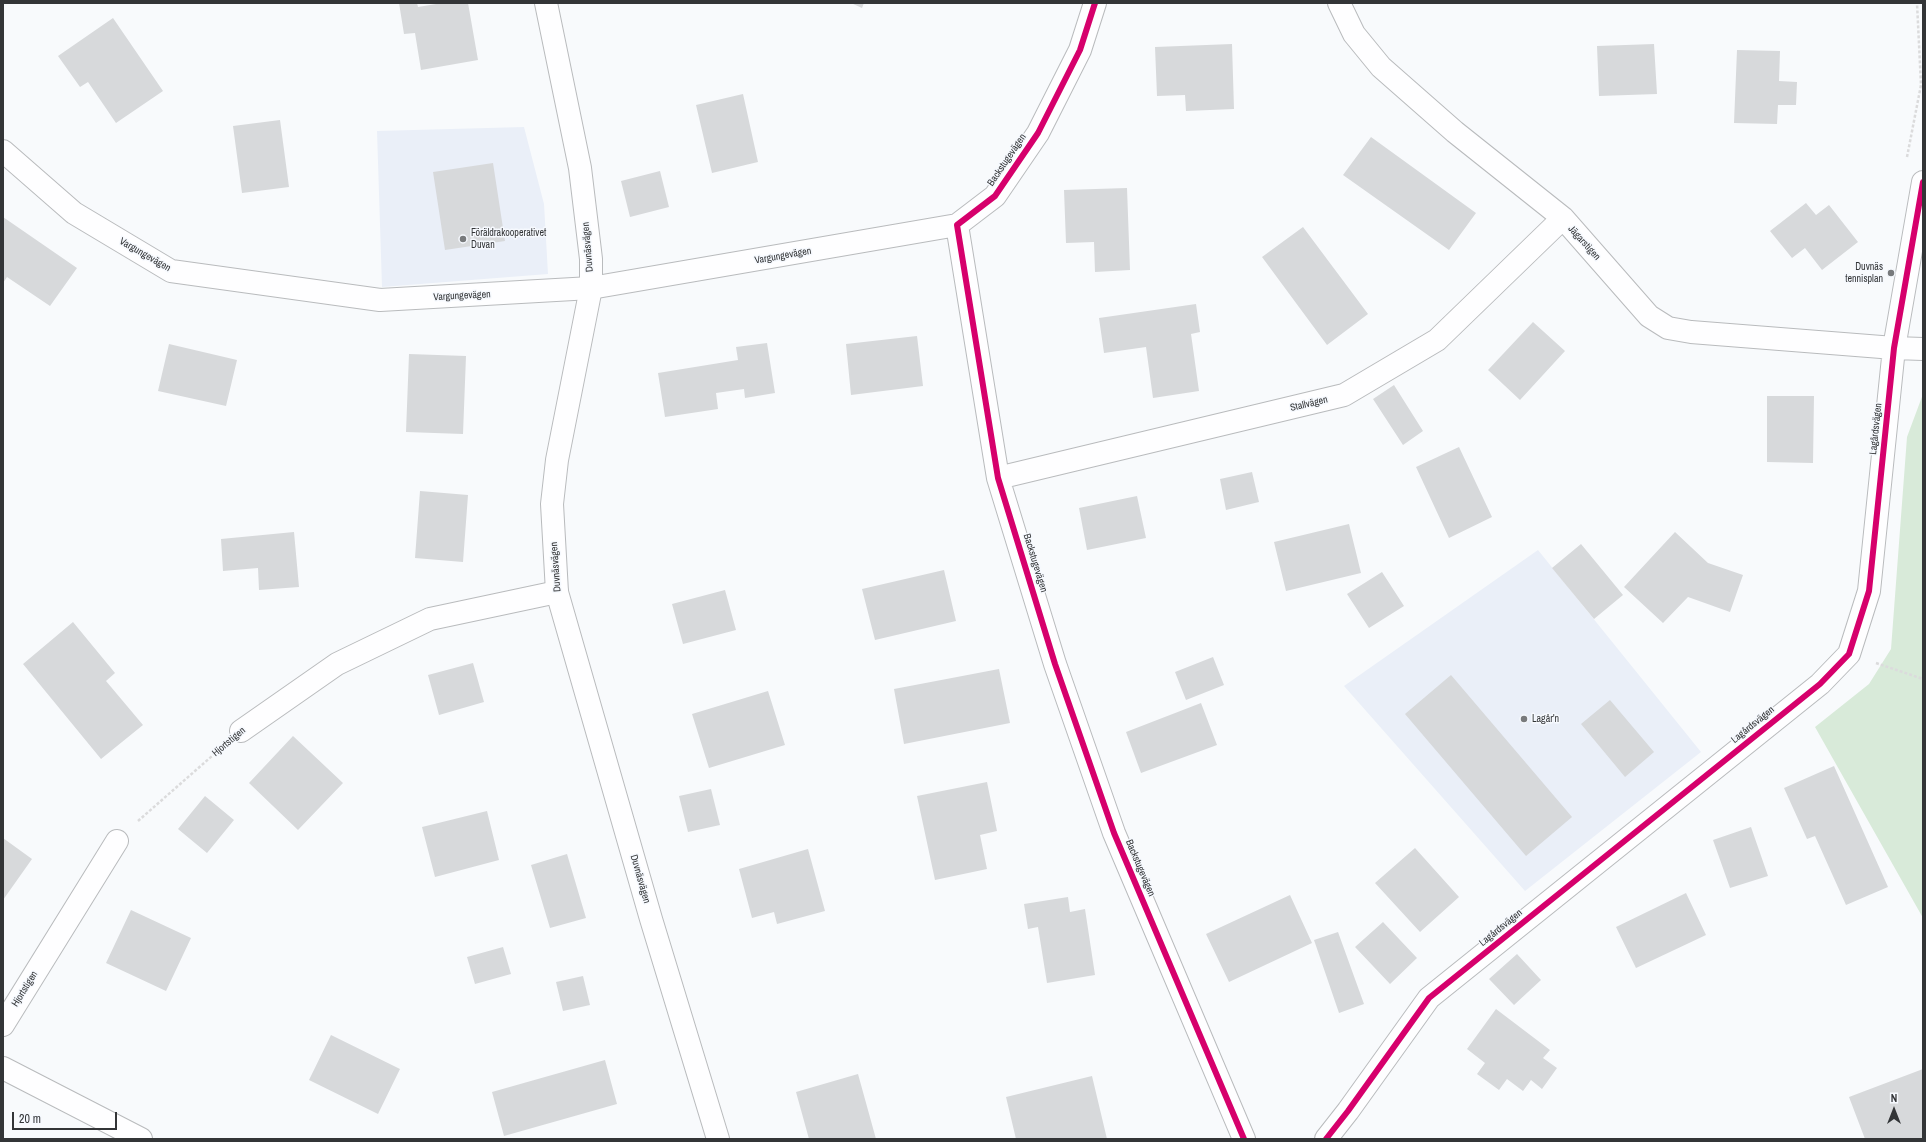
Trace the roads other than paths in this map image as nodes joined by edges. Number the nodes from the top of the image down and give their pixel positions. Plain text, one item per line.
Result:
1 (546, 3) edge
2 (1095, 3) edge
3 (1338, 3) edge
4 (3, 151) edge
5 (1923, 182) edge
6 (1562, 218) junction
7 (958, 225) junction
8 (591, 288) junction
9 (1894, 348) junction
10 (1923, 348) edge
11 (998, 478) junction
12 (557, 592) junction
13 (241, 731) road end
14 (117, 841) road end
15 (3, 1025) edge
16 (3, 1068) edge
17 (141, 1139) edge
18 (718, 1139) edge
19 (1244, 1139) edge
20 (1326, 1139) edge

1 - 8 street, Duvnäsvägen
2 - 7 street, Backstugevägen
3 - 6 street, Jägarstigen
4 - 8 street, Vargungevägen
5 - 9 street, Lagårdsvägen
6 - 9 street, Jägarstigen
6 - 11 street, Stallvägen
7 - 8 street, Vargungevägen
7 - 11 street, Backstugevägen
8 - 12 street, Duvnäsvägen
9 - 10 street, Jägarstigen
9 - 20 street, Lagårdsvägen
11 - 19 street, Backstugevägen
12 - 13 street, Hjortstigen
12 - 18 street, Duvnäsvägen
14 - 15 street, Hjortstigen
16 - 17 street

